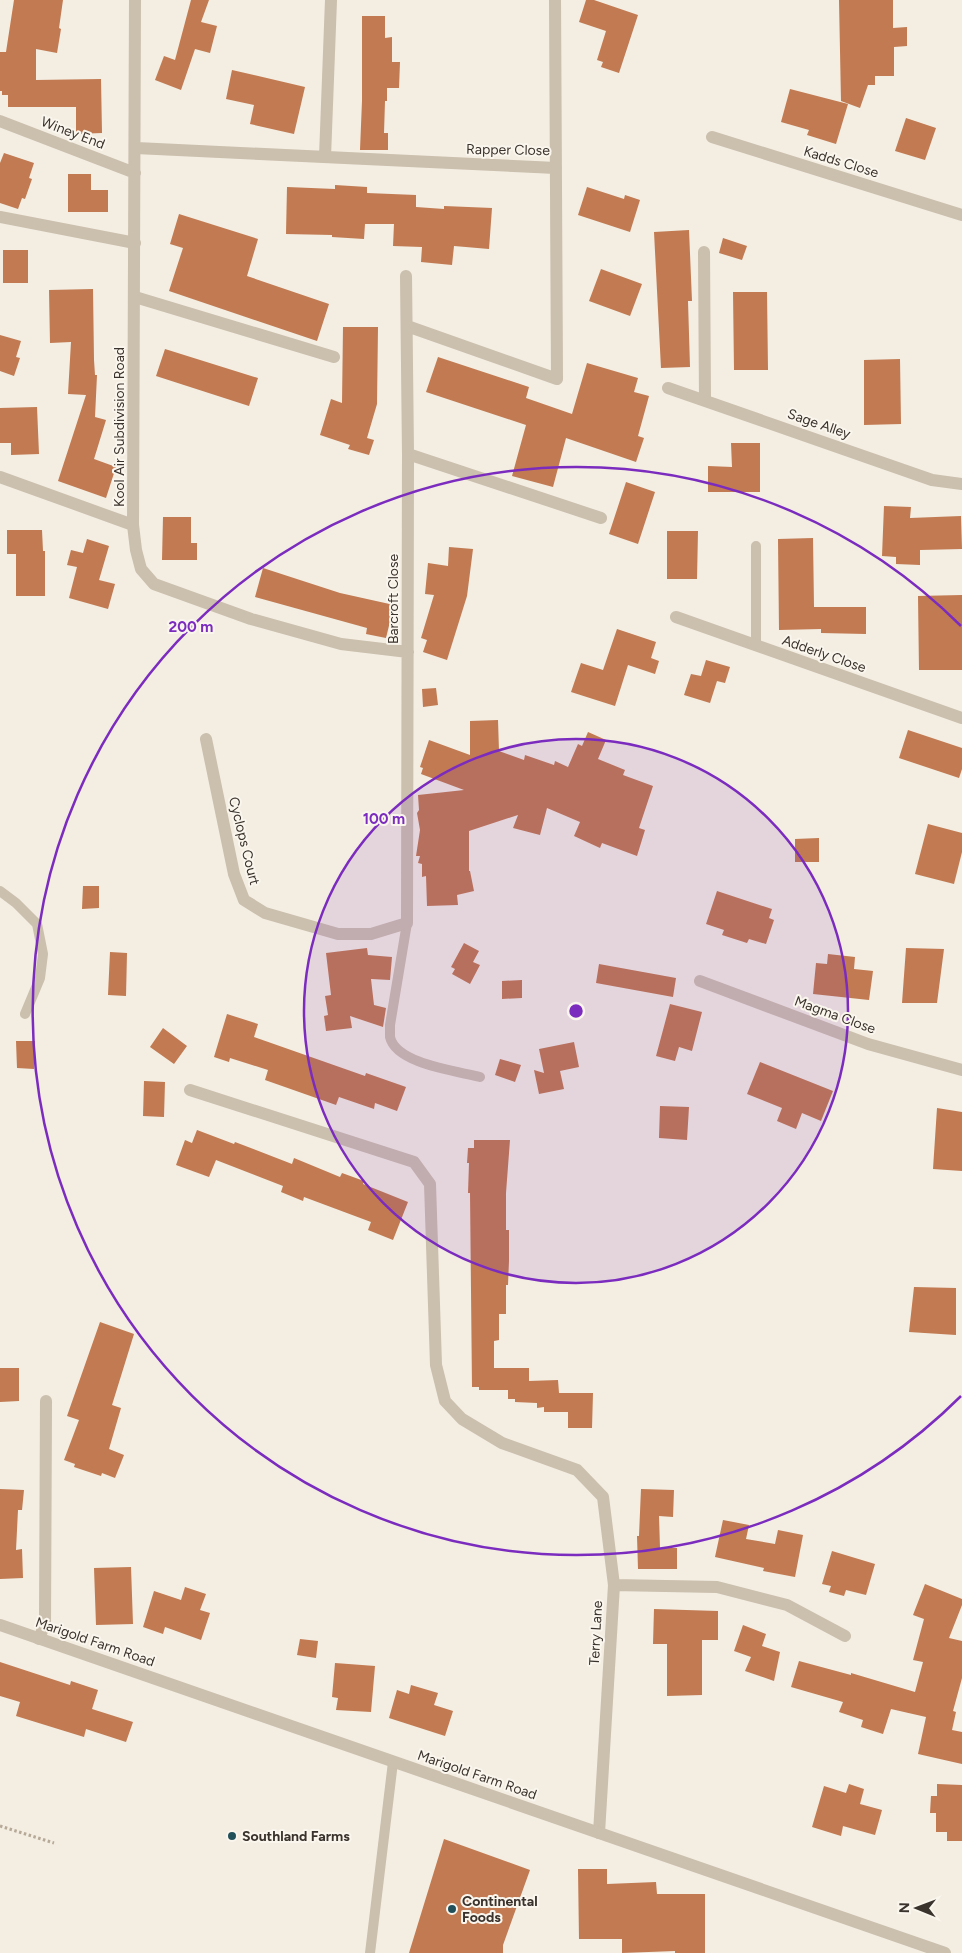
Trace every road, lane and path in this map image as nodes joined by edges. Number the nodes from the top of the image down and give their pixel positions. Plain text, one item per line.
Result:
1 (135, 0) edge
2 (331, 0) edge
3 (555, 0) edge
4 (0, 121) edge
5 (712, 137) dead end
6 (136, 148) junction
7 (325, 157) junction
8 (556, 168) junction
9 (135, 173) junction
10 (962, 215) edge
11 (0, 217) edge
12 (135, 243) junction
13 (704, 252) dead end
14 (406, 276) dead end
15 (135, 296) junction
16 (407, 326) junction
17 (334, 357) dead end
18 (668, 388) dead end
19 (705, 400) junction
20 (408, 454) junction
21 (0, 478) edge
22 (962, 484) edge
23 (601, 518) dead end
24 (133, 524) junction
25 (756, 546) dead end
26 (676, 617) dead end
27 (756, 646) junction
28 (408, 652) junction
29 (962, 718) edge
30 (206, 739) dead end
31 (0, 891) edge
32 (407, 923) junction
33 (700, 981) dead end
34 (25, 1014) dead end
35 (962, 1070) edge
36 (480, 1077) dead end
37 (190, 1090) dead end
38 (46, 1401) dead end
39 (614, 1585) junction
40 (0, 1625) edge
41 (845, 1636) dead end
42 (40, 1639) junction
43 (393, 1762) junction
44 (0, 1826) edge
45 (599, 1834) junction
46 (54, 1844) dead end
47 (370, 1953) edge
48 (945, 1953) edge

1 - 6 street, Kool Air Subdivision Road
2 - 7 street
3 - 8 street, Rapper Close
4 - 9 street, Winey End
5 - 10 street, Kadds Close
6 - 7 street, Rapper Close
6 - 9 street, Kool Air Subdivision Road
7 - 8 street, Rapper Close
8 - 16 street
9 - 12 street, Kool Air Subdivision Road
11 - 12 street
12 - 15 street, Kool Air Subdivision Road
13 - 19 street
14 - 16 street, Barcroft Close
15 - 17 street
15 - 24 street, Kool Air Subdivision Road
16 - 20 street, Barcroft Close
18 - 19 street, Sage Alley
19 - 22 street, Sage Alley
20 - 23 street
20 - 28 street, Barcroft Close
21 - 24 street
24 - 28 street, Kool Air Subdivision Road
25 - 27 lane
26 - 27 street, Adderly Close
27 - 29 street, Adderly Close
28 - 32 street, Barcroft Close
30 - 32 street, Cyclops Court
31 - 34 lane
32 - 36 lane
33 - 35 street, Magma Close
37 - 39 street
38 - 42 street
39 - 41 street, Terry Lane
39 - 45 street, Terry Lane
40 - 42 street, Marigold Farm Road
42 - 43 street, Marigold Farm Road
43 - 45 street, Marigold Farm Road
43 - 47 lane
44 - 46 path
45 - 48 street, Marigold Farm Road

